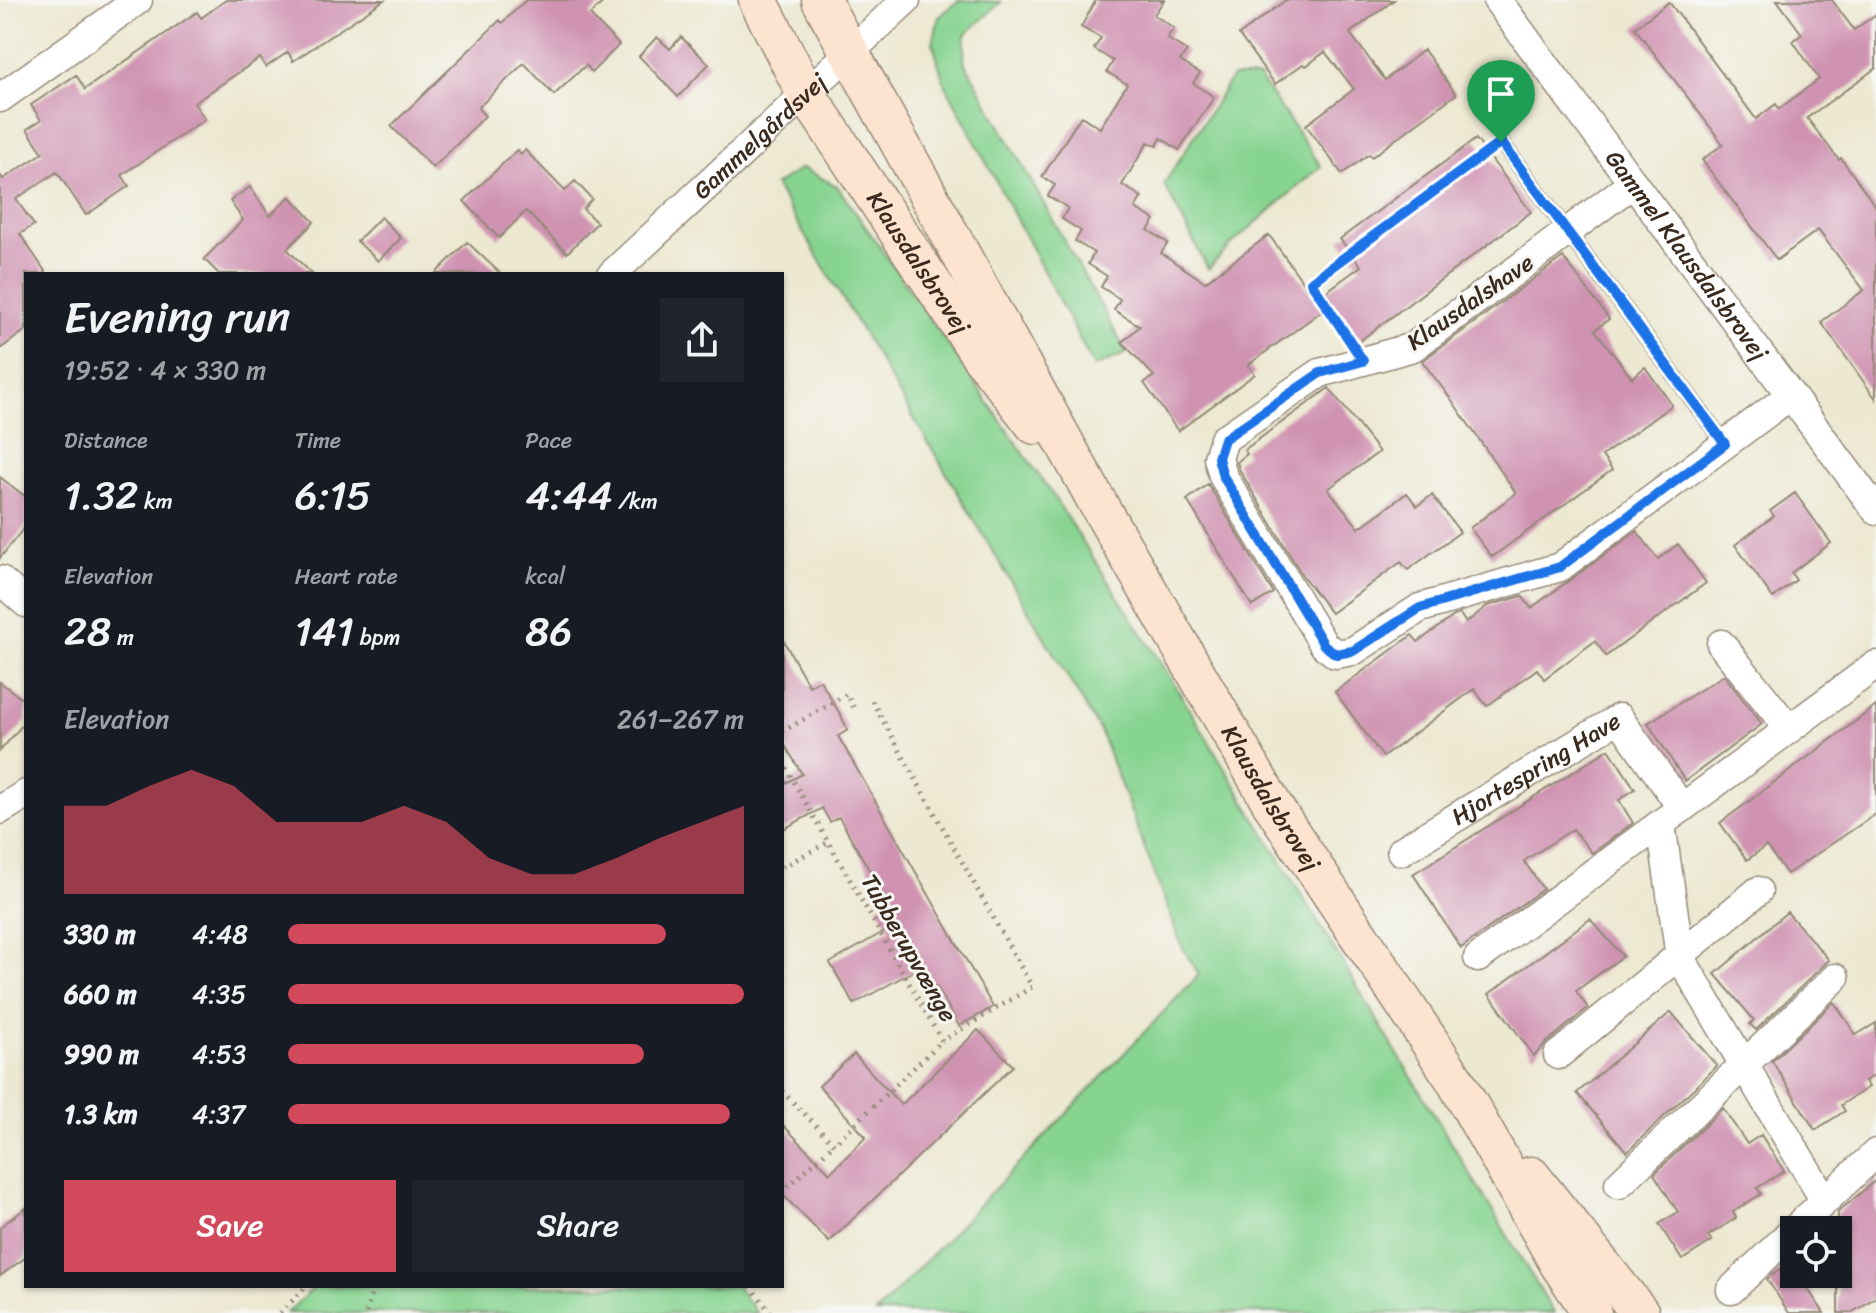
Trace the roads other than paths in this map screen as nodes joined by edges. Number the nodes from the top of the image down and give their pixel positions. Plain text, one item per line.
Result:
1 (138, 0) edge
2 (758, 0) edge
3 (821, 0) edge
4 (906, 0) edge
5 (1497, 0) edge
6 (851, 52) junction
7 (805, 92) junction
8 (0, 98) edge
9 (1501, 142) road end
10 (1633, 183) junction
11 (1567, 232) junction
12 (614, 272) edge
13 (1791, 395) junction
14 (1725, 444) junction
15 (1101, 509) junction
16 (1876, 510) edge
17 (0, 580) edge
18 (24, 601) edge
19 (1721, 644) dead end
20 (1876, 665) edge
21 (1789, 729) junction
22 (24, 795) edge
23 (0, 810) edge
24 (1671, 816) junction
25 (1401, 851) dead end
26 (1758, 891) dead end
27 (1680, 957) junction
28 (1478, 958) dead end
29 (1835, 978) dead end
30 (1558, 1055) dead end
31 (1744, 1065) junction
32 (1455, 1080) junction
33 (1876, 1153) edge
34 (1619, 1184) dead end
35 (1825, 1201) junction
36 (1809, 1216) edge
37 (1780, 1243) edge
38 (1731, 1290) dead end
39 (1592, 1313) edge
40 (1640, 1313) edge

1 - 8 street
2 - 7 street, Klausdalsbrovej
3 - 6 street, Klausdalsbrovej
4 - 6 street, Gammelgårdsvej
5 - 10 street, Gammel Klausdalsbrovej
6 - 7 street, Gammelgårdsvej
6 - 15 street, Klausdalsbrovej
7 - 12 street, Gammelgårdsvej
7 - 15 street, Klausdalsbrovej
9 - 11 lane
10 - 11 street, Klausdalshave
10 - 13 street, Gammel Klausdalsbrovej
11 - 14 lane
11 - 14 street, Klausdalshave
13 - 14 street, Klausdalshave
13 - 16 street, Gammel Klausdalsbrovej
15 - 32 street, Klausdalsbrovej
17 - 18 street
19 - 21 street
20 - 21 street
21 - 24 street
22 - 23 street
24 - 25 street, Hjortespring Have
24 - 27 street, Hjortespring Have
24 - 28 street
26 - 27 street
27 - 30 street
27 - 31 street, Hjortespring Have
29 - 31 street
31 - 34 street
31 - 35 street, Hjortespring Have
32 - 39 street, Klausdalsbrovej
32 - 40 street, Klausdalsbrovej
33 - 35 street
35 - 36 street
37 - 38 street

